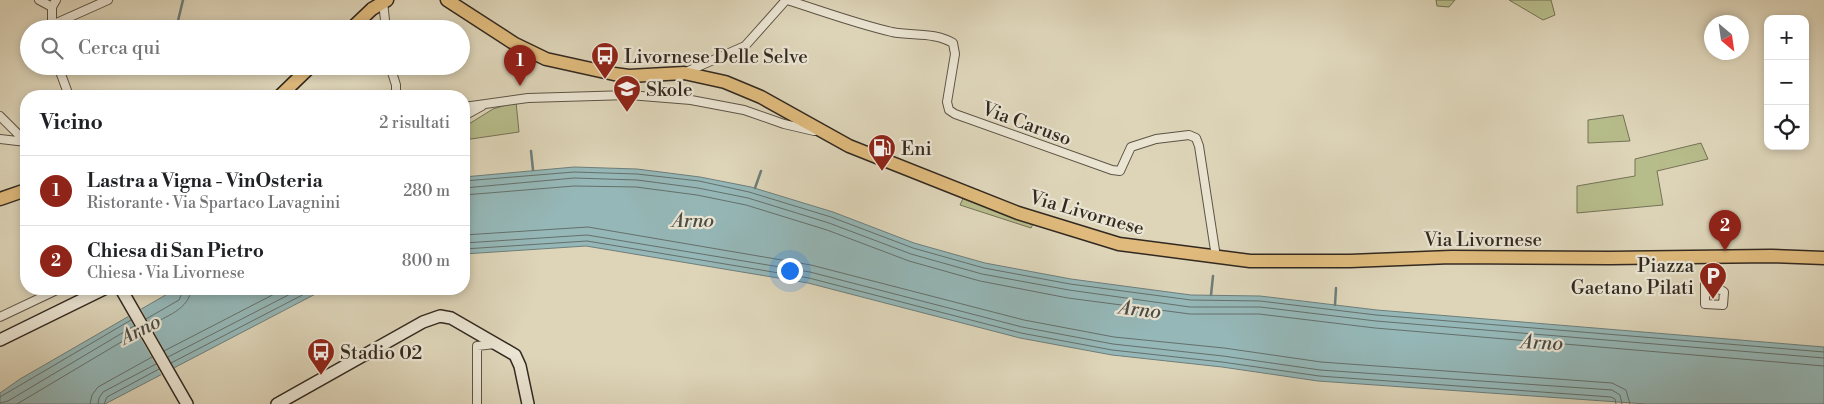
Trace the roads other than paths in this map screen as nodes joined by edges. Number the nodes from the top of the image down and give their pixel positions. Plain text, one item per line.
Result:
1 (39, 0) edge
2 (108, 0) edge
3 (447, 0) edge
4 (787, 0) edge
5 (385, 1) edge
6 (54, 3) edge
7 (53, 20) edge
8 (67, 20) edge
9 (360, 20) edge
10 (386, 20) edge
11 (684, 72) junction
12 (61, 75) edge
13 (302, 75) edge
14 (393, 75) edge
15 (66, 90) edge
16 (286, 90) edge
17 (396, 90) edge
18 (490, 101) junction
19 (470, 106) edge
20 (470, 113) edge
21 (0, 116) edge
22 (824, 133) junction
23 (20, 136) edge
24 (0, 139) edge
25 (20, 141) edge
26 (20, 192) edge
27 (0, 199) edge
28 (1216, 257) junction
29 (1713, 257) junction
30 (1824, 258) edge
31 (1712, 276) dead end
32 (46, 295) edge
33 (92, 295) edge
34 (124, 295) edge
35 (0, 317) edge
36 (0, 340) edge
37 (494, 344) junction
38 (298, 399) edge
39 (187, 404) edge
40 (278, 404) edge
41 (477, 404) edge
42 (528, 404) edge

1 - 6 street
2 - 8 street
3 - 11 main road, Via Livornese
4 - 11 street
4 - 28 street, Via Caruso
5 - 9 main road
5 - 10 street
6 - 7 street
11 - 22 main road, Via Livornese
12 - 15 street
13 - 16 main road
14 - 17 street
18 - 19 street
18 - 20 street
18 - 22 street
21 - 23 street
22 - 28 main road, Via Livornese
24 - 25 street
26 - 27 main road
28 - 29 main road, Via Livornese
29 - 30 main road, Via Livornese
29 - 31 street
32 - 35 street
33 - 36 main road
34 - 39 main road
37 - 38 main road
37 - 41 street
37 - 42 main road
38 - 40 main road

